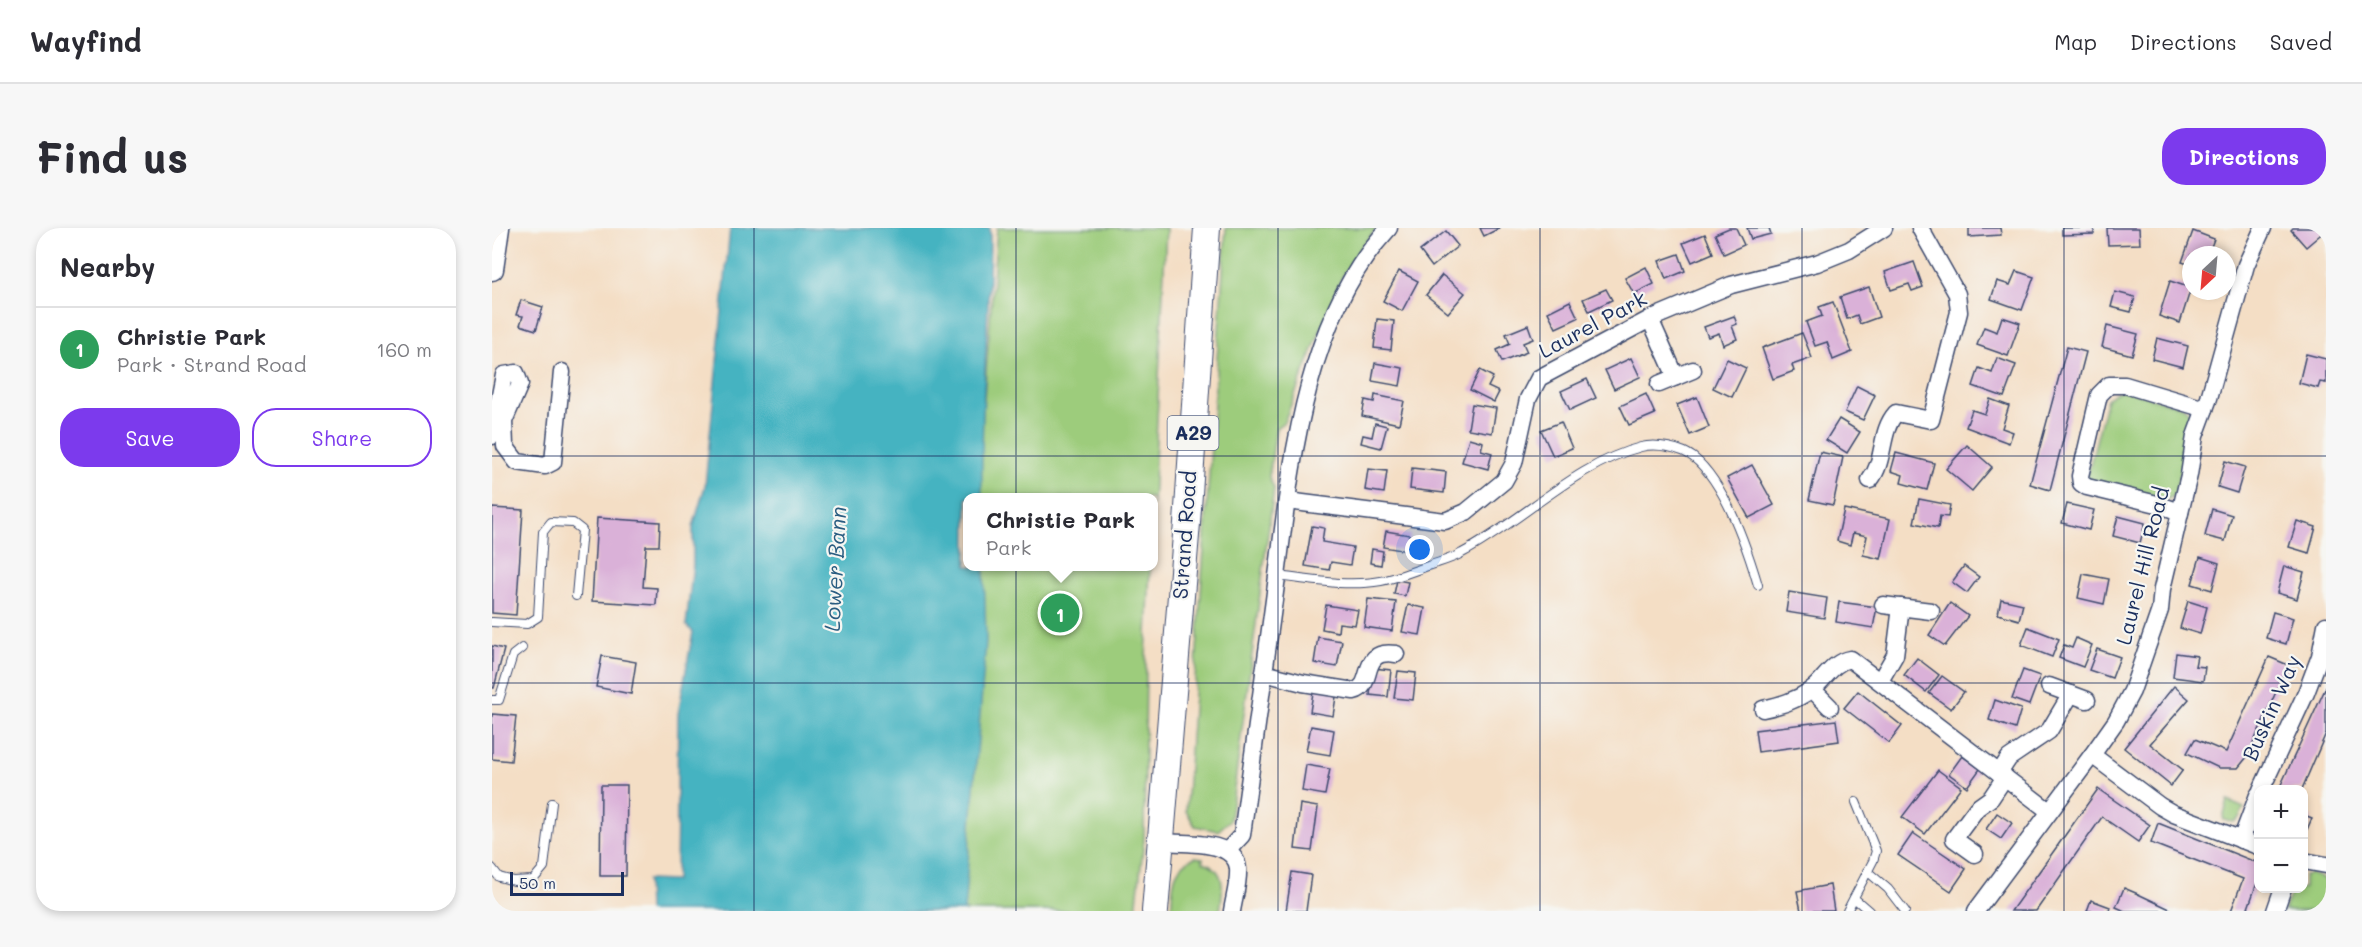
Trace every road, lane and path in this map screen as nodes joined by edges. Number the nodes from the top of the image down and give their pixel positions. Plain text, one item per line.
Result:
1 (498, 228) edge
2 (1208, 228) edge
3 (1389, 228) edge
4 (1884, 228) edge
5 (1920, 228) edge
6 (2263, 228) edge
7 (492, 269) edge
8 (1650, 319) junction
9 (1693, 370) dead end
10 (562, 372) dead end
11 (1676, 377) junction
12 (1659, 384) dead end
13 (2205, 409) junction
14 (492, 436) edge
15 (1870, 480) dead end
16 (1287, 501) junction
17 (2180, 512) junction
18 (1277, 576) junction
19 (1758, 585) dead end
20 (576, 596) dead end
21 (1884, 605) dead end
22 (1901, 608) junction
23 (1931, 611) dead end
24 (492, 622) edge
25 (2326, 625) edge
26 (2324, 645) edge
27 (522, 648) dead end
28 (1396, 654) dead end
29 (1264, 673) junction
30 (1880, 681) junction
31 (2049, 686) dead end
32 (1812, 689) junction
33 (2071, 694) junction
34 (492, 700) edge
35 (2087, 700) dead end
36 (1830, 707) dead end
37 (1763, 709) dead end
38 (2092, 755) junction
39 (2002, 775) junction
40 (2263, 785) edge
41 (1856, 802) dead end
42 (552, 804) dead end
43 (2254, 808) edge
44 (2049, 811) junction
45 (2241, 840) junction
46 (1162, 842) junction
47 (2254, 844) edge
48 (1228, 850) junction
49 (1975, 854) dead end
50 (2308, 862) edge
51 (2326, 865) edge
52 (492, 868) edge
53 (1867, 872) junction
54 (2281, 893) edge
55 (1854, 898) junction
56 (1155, 911) edge
57 (1232, 911) edge
58 (1847, 911) edge
59 (1869, 911) edge
60 (1905, 911) edge
61 (1976, 911) edge
62 (2275, 911) edge

1 - 7 street
2 - 46 main road, Strand Road / A29
3 - 16 street
4 - 8 street, Laurel Park
5 - 15 street
6 - 13 street, Laurel Hill Road
8 - 11 street
8 - 16 street, Laurel Park
9 - 11 street
10 - 14 street
11 - 12 street
13 - 17 street, Laurel Hill Road
13 - 17 street
16 - 18 street
17 - 38 street, Laurel Hill Road
18 - 19 lane
18 - 29 street
20 - 24 lane
21 - 22 street
22 - 23 street
22 - 30 street
25 - 26 street, Buskin Way
26 - 40 street, Buskin Way
27 - 34 lane
28 - 29 street
29 - 48 street
30 - 32 street
30 - 39 street
31 - 33 street
32 - 36 street
32 - 37 street
33 - 35 street
33 - 39 street
38 - 44 street, Laurel Hill Road
38 - 45 street
39 - 44 street
39 - 49 street
41 - 53 lane
42 - 52 lane
43 - 45 street, Buskin Way
44 - 61 street, Laurel Hill Road
45 - 47 street
46 - 48 street
46 - 56 main road, Strand Road / A29
48 - 57 street
50 - 51 street
53 - 55 lane
53 - 60 lane
54 - 62 street
55 - 58 lane
55 - 59 lane

